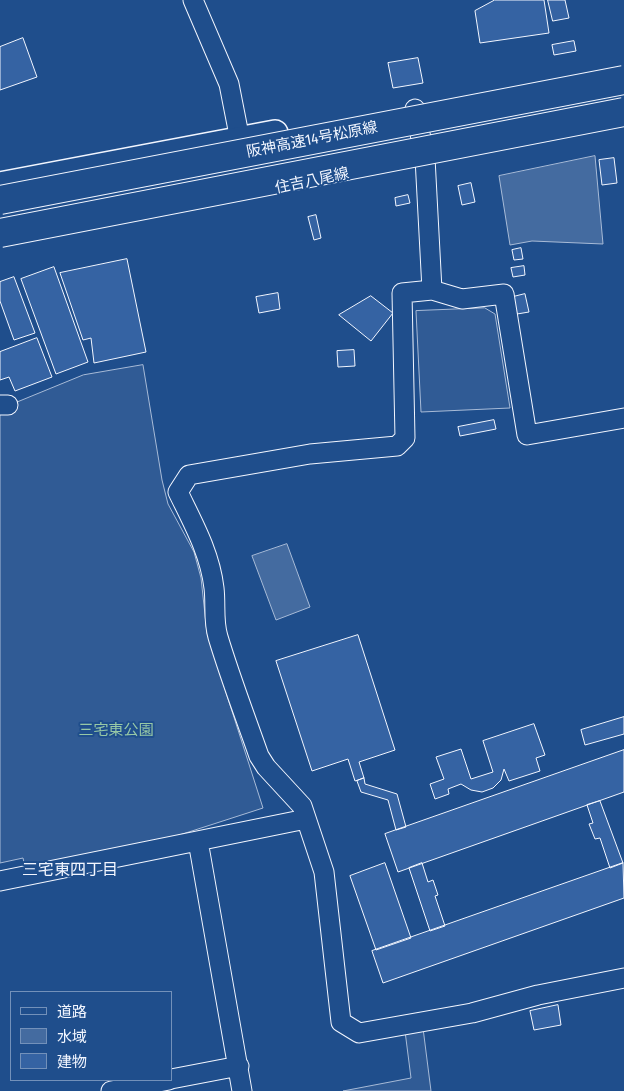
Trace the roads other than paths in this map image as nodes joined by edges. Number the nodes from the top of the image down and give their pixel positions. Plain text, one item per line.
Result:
1 (194, 0) edge
2 (624, 67) edge
3 (624, 80) edge
4 (415, 108) junction
5 (624, 113) edge
6 (240, 140) junction
7 (425, 158) junction
8 (0, 185) edge
9 (0, 200) edge
10 (0, 233) edge
11 (0, 245) edge
12 (432, 290) junction
13 (624, 418) edge
14 (306, 820) junction
15 (198, 841) junction
16 (0, 881) edge
17 (624, 978) edge
18 (239, 1066) junction
19 (172, 1080) edge
20 (165, 1081) edge
21 (111, 1091) edge
22 (242, 1091) edge

1 - 6 street
2 - 4 main road
3 - 9 highway, 阪神高速14号松原線, bridge
4 - 6 main road
4 - 7 street
5 - 7 main road, 住吉八尾線
5 - 10 highway, bridge
6 - 8 main road
7 - 11 main road, 住吉八尾線
7 - 12 street
12 - 13 street
12 - 14 street
14 - 15 street
14 - 17 street
15 - 16 street
15 - 18 street
18 - 19 street
18 - 22 street
20 - 21 street

